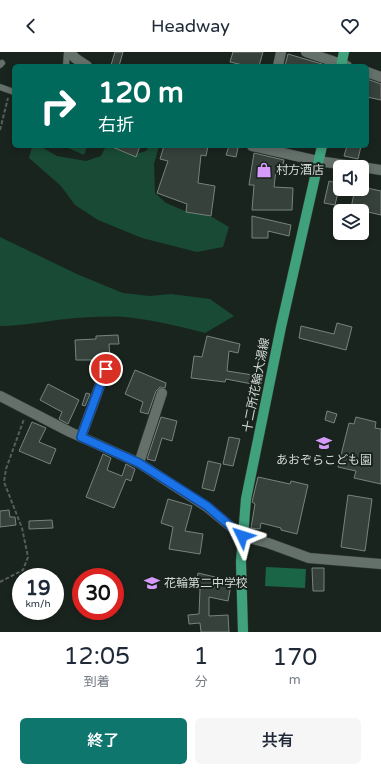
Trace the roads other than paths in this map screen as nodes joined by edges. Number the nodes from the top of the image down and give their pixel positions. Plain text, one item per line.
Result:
1 (68, 52) edge
2 (282, 52) edge
3 (306, 52) edge
4 (344, 52) edge
5 (66, 64) edge
6 (84, 64) edge
7 (279, 64) edge
8 (338, 64) edge
9 (343, 64) edge
10 (369, 73) edge
11 (381, 77) edge
12 (0, 87) edge
13 (12, 91) edge
14 (263, 148) edge
15 (321, 148) edge
16 (318, 161) junction
17 (333, 163) edge
18 (369, 168) edge
19 (381, 170) edge
20 (106, 369) dead end
21 (162, 393) dead end
22 (0, 396) edge
23 (81, 437) junction
24 (139, 463) junction
25 (242, 536) junction
26 (381, 564) edge
27 (243, 632) edge

1 - 5 lane
1 - 6 street
2 - 7 street
3 - 8 street
4 - 9 main road
10 - 11 street
12 - 13 lane
14 - 16 street
15 - 16 main road, 十二所花輪大湯線
16 - 17 street
16 - 25 main road, 十二所花輪大湯線
18 - 19 street
20 - 23 street
21 - 24 street
22 - 23 street
23 - 24 street
24 - 25 street
25 - 26 street
25 - 27 main road, 十二所花輪大湯線

